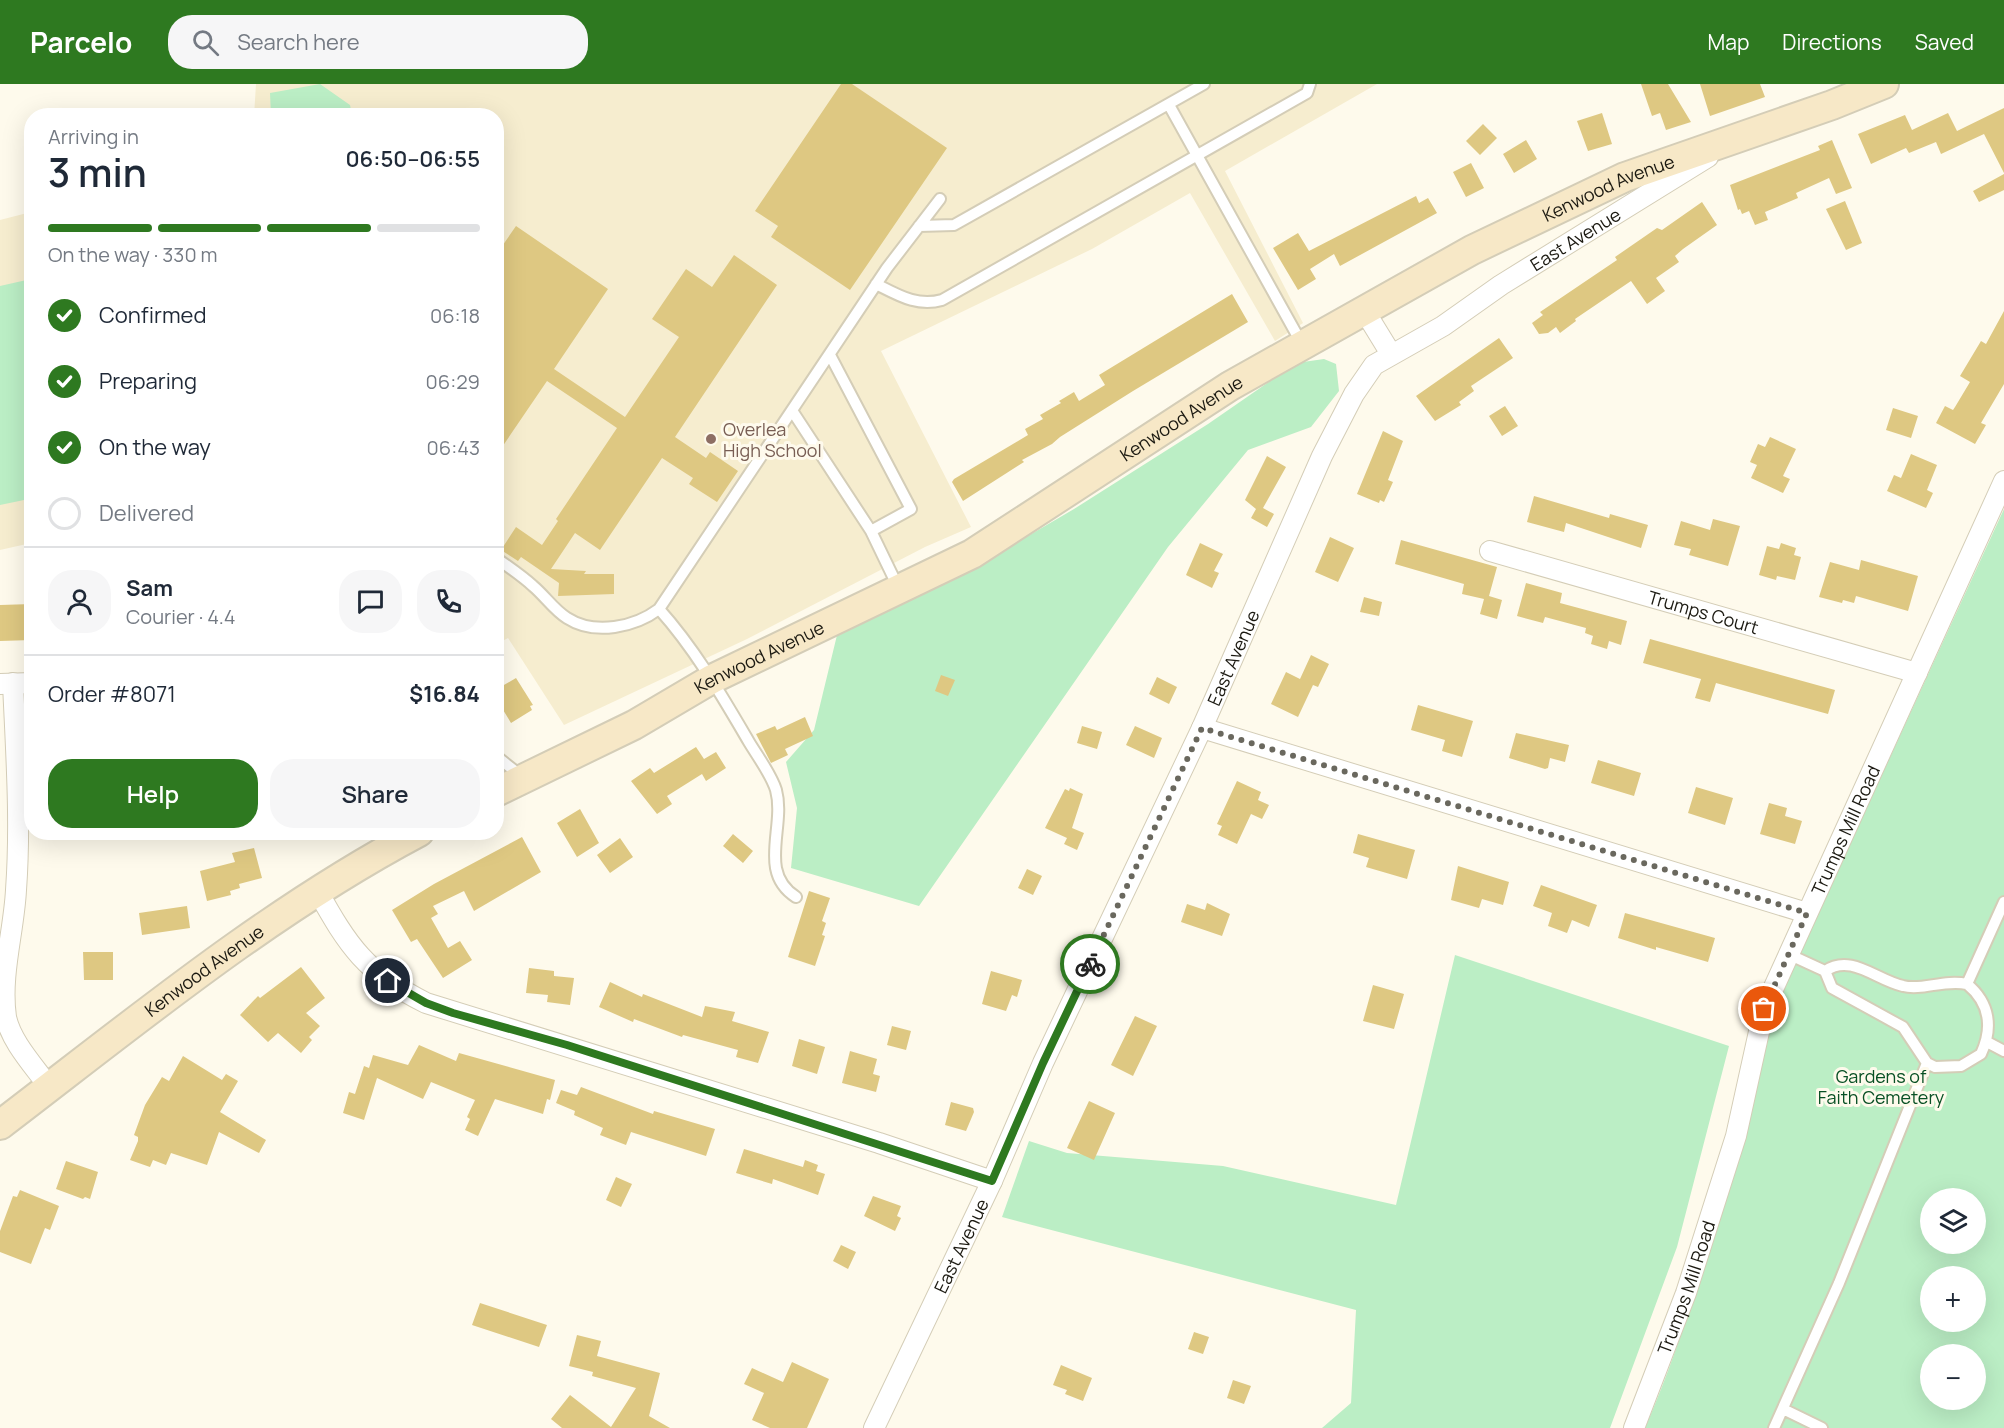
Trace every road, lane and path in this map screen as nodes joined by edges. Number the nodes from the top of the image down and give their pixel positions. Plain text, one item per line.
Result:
1 (1204, 84) edge
2 (1310, 84) edge
3 (1884, 84) edge
4 (1169, 105) junction
5 (1763, 129) junction
6 (1197, 156) junction
7 (940, 199) dead end
8 (919, 226) junction
9 (876, 284) junction
10 (1364, 310) junction
11 (1302, 345) junction
12 (1391, 354) junction
13 (830, 355) junction
14 (793, 412) junction
15 (2004, 481) edge
16 (871, 531) junction
17 (1490, 551) dead end
18 (504, 564) edge
19 (900, 590) junction
20 (659, 609) junction
21 (1917, 673) junction
22 (712, 679) junction
23 (15, 683) edge
24 (1202, 728) junction
25 (504, 763) edge
26 (524, 779) junction
27 (504, 788) edge
28 (405, 840) edge
29 (317, 890) junction
30 (796, 897) dead end
31 (2004, 902) edge
32 (1807, 913) junction
33 (1788, 954) junction
34 (1825, 971) junction
35 (1967, 984) junction
36 (1987, 1042) junction
37 (2004, 1051) edge
38 (1927, 1063) junction
39 (49, 1087) junction
40 (0, 1125) edge
41 (992, 1181) junction
42 (1783, 1409) junction
43 (874, 1428) edge
44 (1634, 1428) edge
45 (1773, 1428) edge
46 (1822, 1428) edge

1 - 4 lane
2 - 6 lane
3 - 5 main road, Kenwood Avenue
4 - 6 lane
4 - 8 lane
5 - 10 main road, Kenwood Avenue
5 - 12 street, East Avenue
6 - 9 lane
6 - 11 lane
7 - 8 lane
8 - 9 lane
9 - 13 lane
10 - 11 main road, Kenwood Avenue
10 - 12 street
11 - 19 main road, Kenwood Avenue
12 - 24 street, East Avenue
13 - 14 lane
13 - 16 lane
14 - 16 lane
14 - 20 lane
15 - 21 street, Trumps Mill Road
16 - 19 lane
17 - 21 street, Trumps Court
18 - 20 lane
19 - 22 main road, Kenwood Avenue
20 - 22 lane
21 - 32 street, Trumps Mill Road
22 - 26 main road, Kenwood Avenue
22 - 30 lane
23 - 39 street
24 - 32 street
24 - 41 street, East Avenue
25 - 26 lane
26 - 27 main road, Kenwood Avenue
28 - 29 main road, Kenwood Avenue
29 - 39 main road, Kenwood Avenue
29 - 41 street
31 - 35 lane
32 - 33 street, Trumps Mill Road
33 - 34 lane
33 - 44 street, Trumps Mill Road
34 - 35 lane
34 - 38 lane
35 - 36 lane
36 - 37 lane
36 - 38 lane
38 - 42 lane
39 - 40 main road, Kenwood Avenue
41 - 43 street, East Avenue
42 - 45 lane
42 - 46 lane

